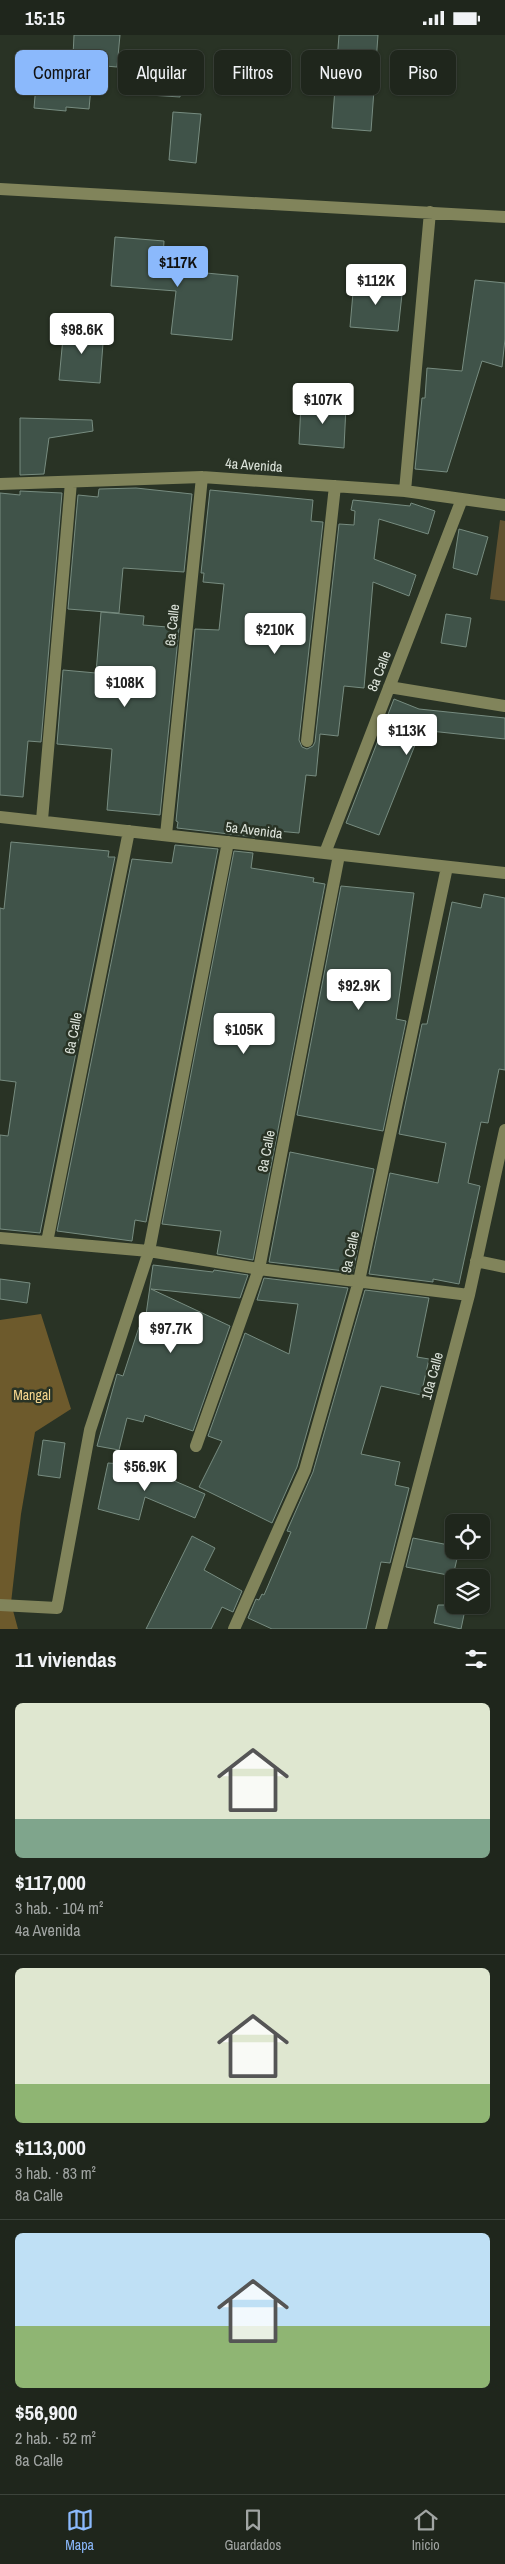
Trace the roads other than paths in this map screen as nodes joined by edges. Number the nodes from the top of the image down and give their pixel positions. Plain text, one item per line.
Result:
1 (0, 189) edge
2 (430, 212) junction
3 (505, 217) edge
4 (202, 477) junction
5 (71, 482) junction
6 (0, 484) edge
7 (335, 486) junction
8 (405, 491) junction
9 (462, 499) junction
10 (505, 505) edge
11 (389, 687) junction
12 (505, 706) edge
13 (307, 741) dead end
14 (0, 818) edge
15 (42, 820) junction
16 (129, 831) junction
17 (166, 835) junction
18 (228, 843) junction
19 (324, 853) junction
20 (339, 855) junction
21 (447, 867) junction
22 (505, 873) edge
23 (505, 1130) edge
24 (0, 1238) edge
25 (47, 1242) junction
26 (149, 1251) junction
27 (476, 1261) junction
28 (505, 1267) edge
29 (259, 1269) junction
30 (359, 1281) junction
31 (469, 1295) junction
32 (196, 1446) dead end
33 (0, 1605) edge
34 (234, 1629) edge
35 (381, 1629) edge

1 - 2 street
2 - 3 street
2 - 8 street
4 - 5 street, 4a Avenida
4 - 7 street, 4a Avenida
4 - 17 street, 6a Calle
5 - 6 street, 4a Avenida
5 - 15 street
7 - 8 street, 4a Avenida
7 - 13 street
8 - 9 street, 4a Avenida
9 - 10 street, 4a Avenida
9 - 11 street, 8a Calle
11 - 12 street
11 - 19 street, 8a Calle
14 - 15 street, 5a Avenida
15 - 16 street, 5a Avenida
16 - 17 street, 5a Avenida
16 - 25 street, 6a Calle
17 - 18 street, 5a Avenida
18 - 19 street, 5a Avenida
18 - 26 street
19 - 20 street, 5a Avenida
20 - 21 street, 5a Avenida
20 - 29 street, 8a Calle
21 - 22 street, 5a Avenida
21 - 30 street, 9a Calle
23 - 27 street, 10a Calle
24 - 25 street
25 - 26 street
26 - 29 street
26 - 33 street
27 - 28 street
27 - 31 street, 10a Calle
29 - 30 street
29 - 32 street, 8a Calle
30 - 31 street
30 - 34 street, 9a Calle
31 - 35 street, 10a Calle

